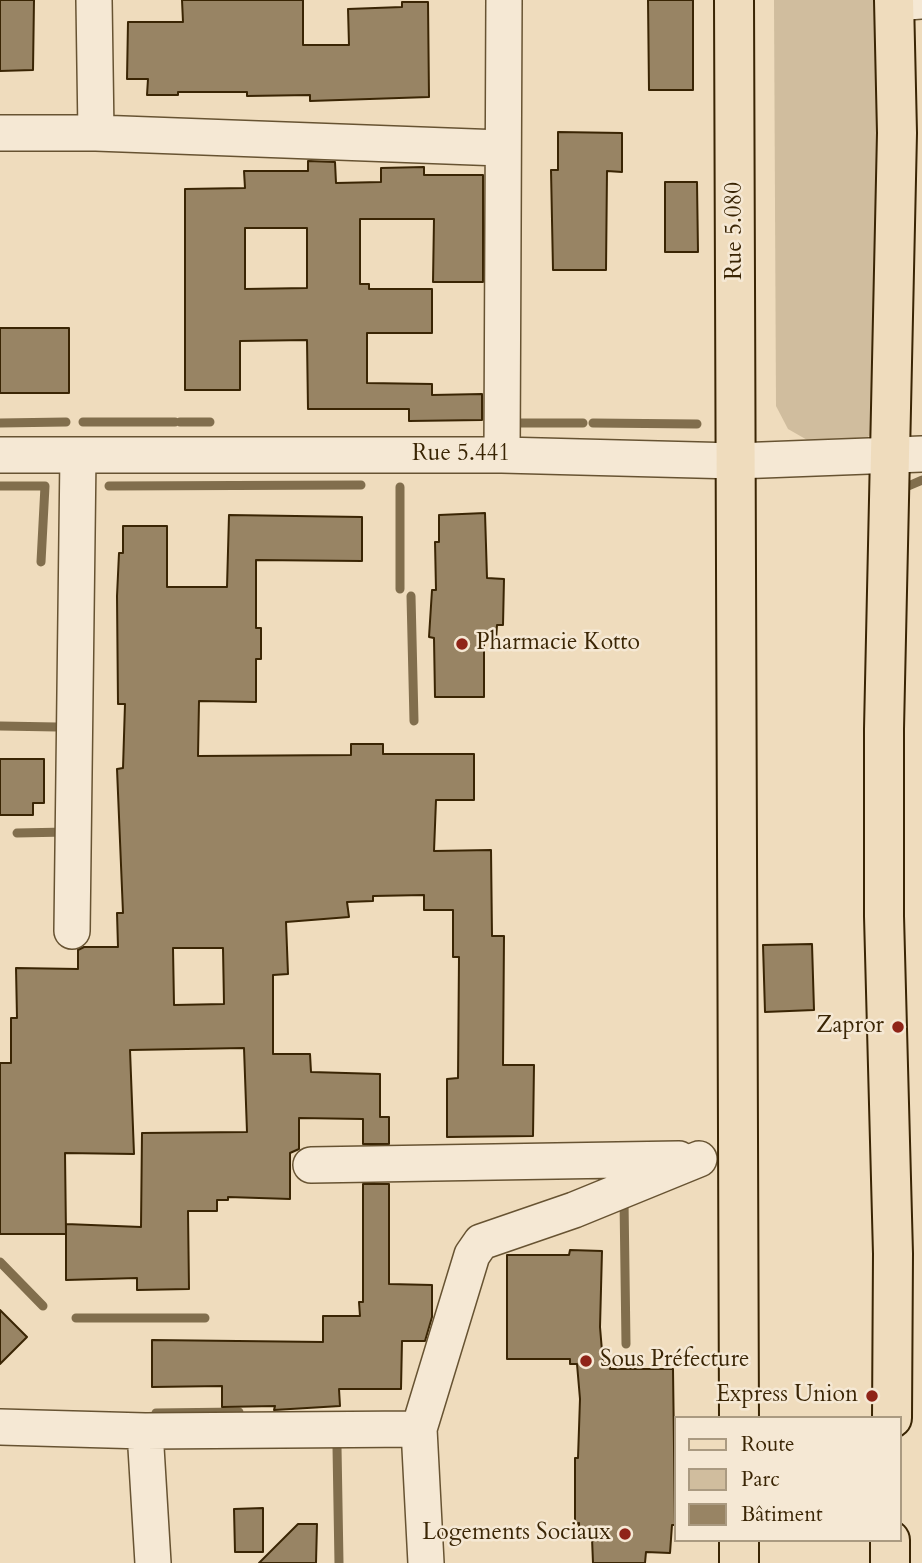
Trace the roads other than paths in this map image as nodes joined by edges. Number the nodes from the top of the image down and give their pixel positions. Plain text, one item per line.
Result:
1 (94, 0) edge
2 (505, 0) edge
3 (734, 0) edge
4 (903, 1) edge
5 (0, 133) edge
6 (96, 133) junction
7 (501, 148) junction
8 (906, 454) edge
9 (0, 455) edge
10 (78, 455) junction
11 (502, 455) junction
12 (736, 461) junction
13 (72, 931) dead end
14 (738, 1157) junction
15 (699, 1159) junction
16 (311, 1165) dead end
17 (738, 1416) edge
18 (892, 1416) edge
19 (0, 1427) edge
20 (419, 1429) junction
21 (145, 1431) junction
22 (739, 1542) edge
23 (890, 1542) edge
24 (153, 1563) edge
25 (426, 1563) edge
26 (739, 1563) edge
27 (890, 1563) edge

1 - 6 street
2 - 7 street
3 - 12 main road, Rue 5.080
4 - 8 main road
5 - 6 street
6 - 7 street
7 - 11 street
8 - 12 street, Rue 5.441
8 - 18 main road
9 - 10 street, Rue 5.441
10 - 11 street, Rue 5.441
10 - 13 street
11 - 12 street, Rue 5.441
12 - 14 main road, Rue 5.080
14 - 15 street
14 - 17 main road, Rue 5.080
15 - 16 street
15 - 20 street
19 - 21 street
20 - 21 street
20 - 25 street
21 - 24 street
22 - 26 main road
23 - 27 main road

